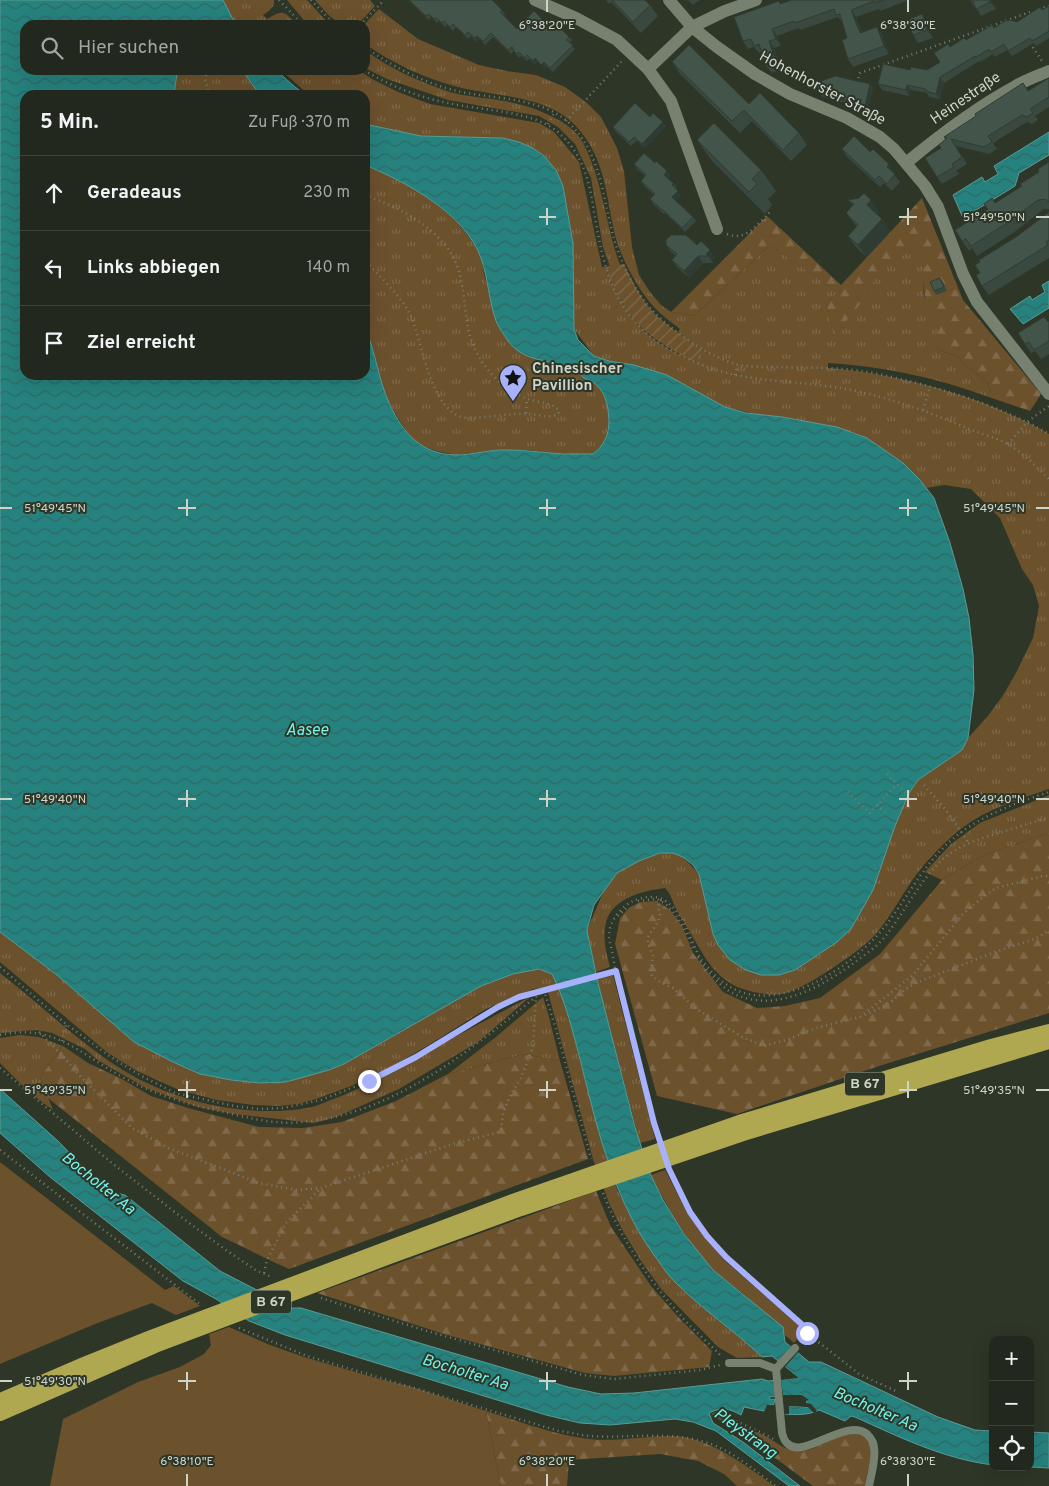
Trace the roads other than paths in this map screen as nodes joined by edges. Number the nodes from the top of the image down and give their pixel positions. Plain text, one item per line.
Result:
1 (535, 0) edge
2 (669, 0) edge
3 (756, 0) edge
4 (692, 28) junction
5 (648, 69) junction
6 (1049, 71) edge
7 (906, 164) junction
8 (717, 229) road end
9 (978, 265) edge
10 (963, 274) junction
11 (1045, 379) edge
12 (1049, 394) edge
13 (1049, 1026) edge
14 (1049, 1031) edge
15 (1049, 1042) edge
16 (991, 1046) junction
17 (741, 1128) junction
18 (153, 1342) junction
19 (795, 1348) road end
20 (729, 1363) dead end
21 (779, 1367) junction
22 (0, 1400) edge
23 (0, 1414) edge
24 (869, 1486) edge

1 - 5 street
2 - 4 street, Hohenhorster Straße
3 - 4 street
4 - 5 street
4 - 7 street, Hohenhorster Straße
5 - 8 street
6 - 7 street, Heinestraße
7 - 10 street, Hohenhorster Straße
9 - 10 street
10 - 11 street, Hohenhorster Straße
11 - 12 street, Hohenhorster Straße
13 - 16 highway, B 67
14 - 16 highway, B 67
15 - 17 highway, B 67
16 - 17 highway, B 67
17 - 18 highway, B 67
18 - 22 highway, B 67
18 - 23 highway, B 67
19 - 21 lane
20 - 21 lane
21 - 24 lane

